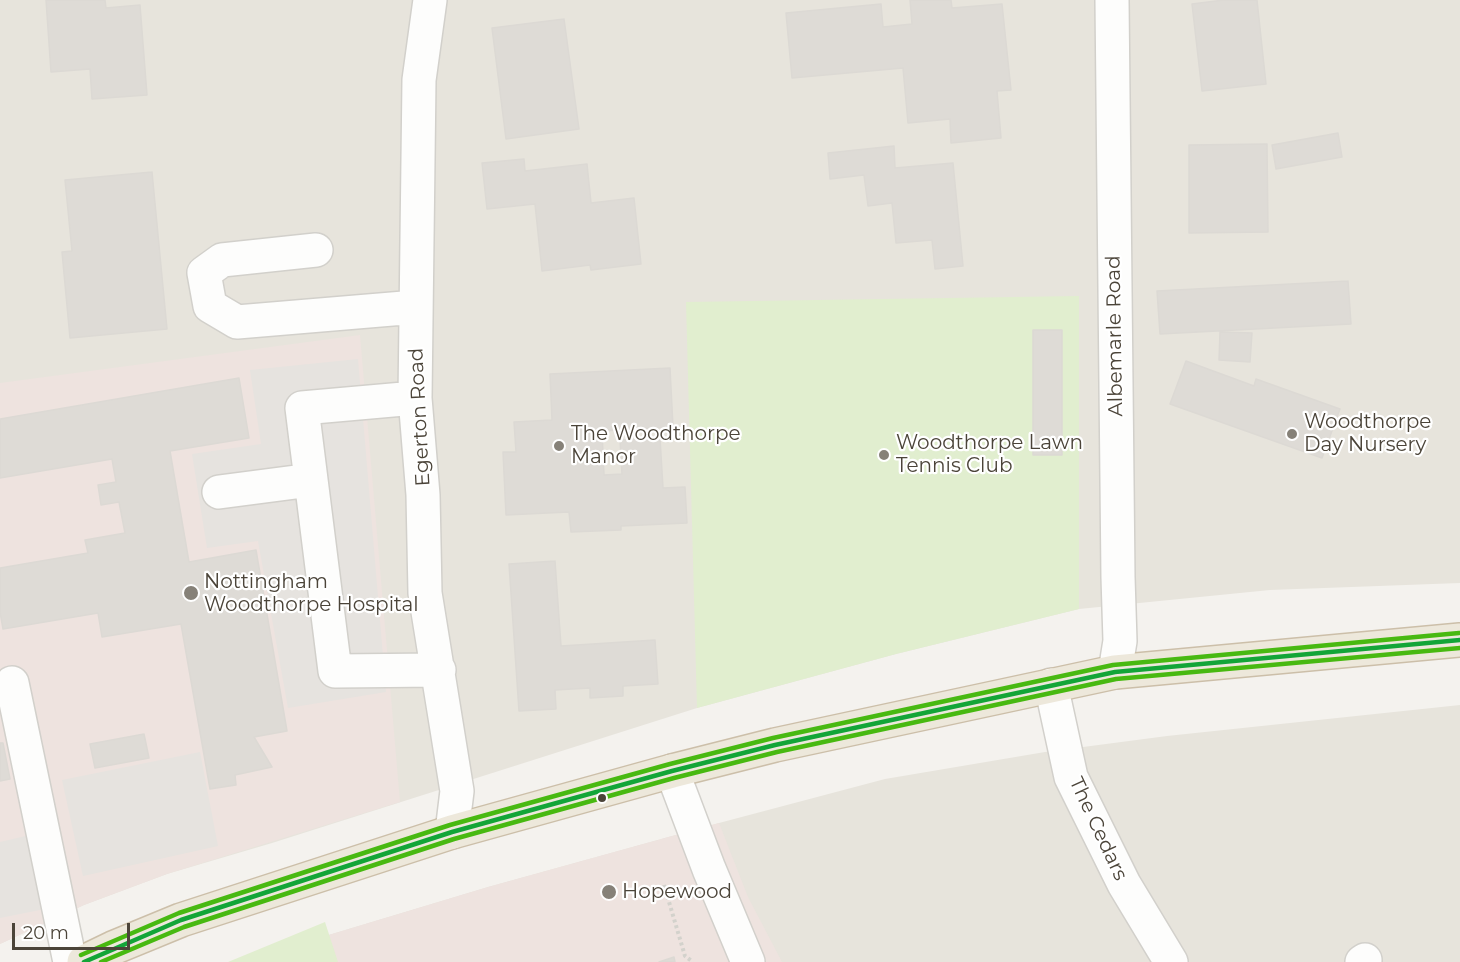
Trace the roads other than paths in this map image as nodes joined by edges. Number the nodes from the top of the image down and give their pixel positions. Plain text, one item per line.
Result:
1 (430, 0) edge
2 (1112, 0) edge
3 (316, 250) dead end
4 (417, 306) junction
5 (415, 398) junction
6 (311, 480) junction
7 (219, 492) dead end
8 (1460, 640) edge
9 (438, 670) junction
10 (1115, 672) junction
11 (12, 683) dead end
12 (1052, 685) junction
13 (672, 771) junction
14 (452, 832) junction
15 (70, 962) edge
16 (84, 962) edge
17 (748, 962) edge
18 (1171, 962) edge

1 - 4 street, Egerton Road
2 - 10 street, Albemarle Road
3 - 4 street
4 - 5 street, Egerton Road
5 - 6 street
5 - 9 street, Egerton Road
6 - 7 street
6 - 9 street
8 - 10 highway
9 - 14 street, Egerton Road
10 - 12 highway
11 - 15 street
12 - 13 highway
12 - 18 street, The Cedars
13 - 14 highway
13 - 17 street
14 - 16 highway

